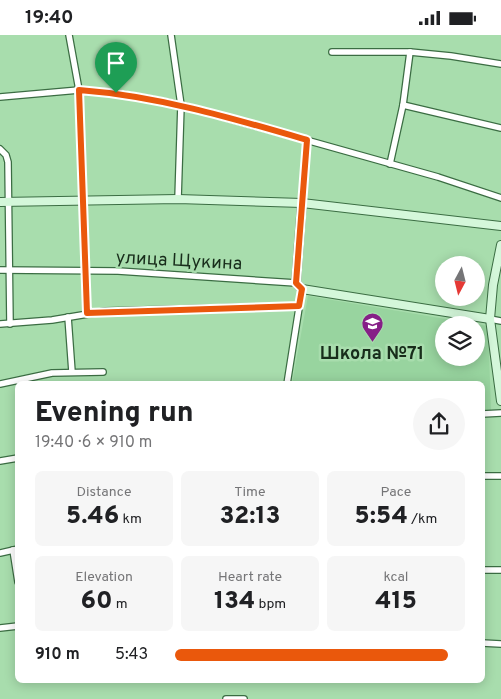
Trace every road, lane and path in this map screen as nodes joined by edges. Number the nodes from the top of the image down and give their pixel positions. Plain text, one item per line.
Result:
1 (69, 35) edge
2 (171, 35) edge
3 (332, 52) dead end
4 (410, 52) junction
5 (501, 64) edge
6 (79, 90) junction
7 (0, 97) edge
8 (182, 105) junction
9 (403, 105) junction
10 (501, 128) edge
11 (307, 140) junction
12 (0, 149) edge
13 (390, 164) junction
14 (501, 198) edge
15 (85, 199) junction
16 (178, 199) junction
17 (4, 202) edge
18 (302, 203) junction
19 (501, 227) edge
20 (501, 245) edge
21 (0, 270) edge
22 (8, 270) junction
23 (87, 270) junction
24 (299, 286) junction
25 (299, 306) junction
26 (87, 313) junction
27 (68, 317) junction
28 (490, 319) junction
29 (501, 321) edge
30 (0, 324) edge
31 (10, 324) junction
32 (72, 372) junction
33 (104, 372) dead end
34 (499, 379) edge
35 (287, 381) edge
36 (0, 384) edge
37 (501, 401) edge
38 (501, 413) edge
39 (485, 414) edge
40 (15, 458) edge
41 (0, 461) edge
42 (485, 476) edge
43 (501, 476) edge
44 (15, 550) edge
45 (0, 553) edge
46 (485, 570) edge
47 (501, 570) edge
48 (15, 626) edge
49 (0, 629) edge
50 (485, 643) edge
51 (501, 644) edge
52 (226, 699) edge
53 (234, 699) edge
54 (244, 699) edge

1 - 6 street
2 - 8 street
3 - 4 street
4 - 5 street
4 - 9 street
6 - 7 street
6 - 8 street
6 - 15 street
8 - 11 street
8 - 16 street
9 - 10 street
9 - 13 street
11 - 13 street
11 - 18 street
12 - 17 street
13 - 14 street
15 - 16 street
15 - 17 street
15 - 23 street
16 - 18 street
17 - 22 street
18 - 19 street
18 - 24 street
20 - 28 street
21 - 22 street, улица Щукина
22 - 23 street, улица Щукина
22 - 31 street
23 - 24 street, улица Щукина
23 - 26 street
24 - 25 street
24 - 28 street, улица Щукина
25 - 26 street
25 - 35 street
26 - 27 street
27 - 31 street
27 - 32 street
28 - 29 street, улица Щукина
28 - 34 street
30 - 31 street
32 - 33 street
32 - 36 street
34 - 37 street
38 - 39 street
40 - 41 street
42 - 43 street
44 - 45 street
46 - 47 street
48 - 49 street
50 - 51 street
52 - 53 street
53 - 54 street

